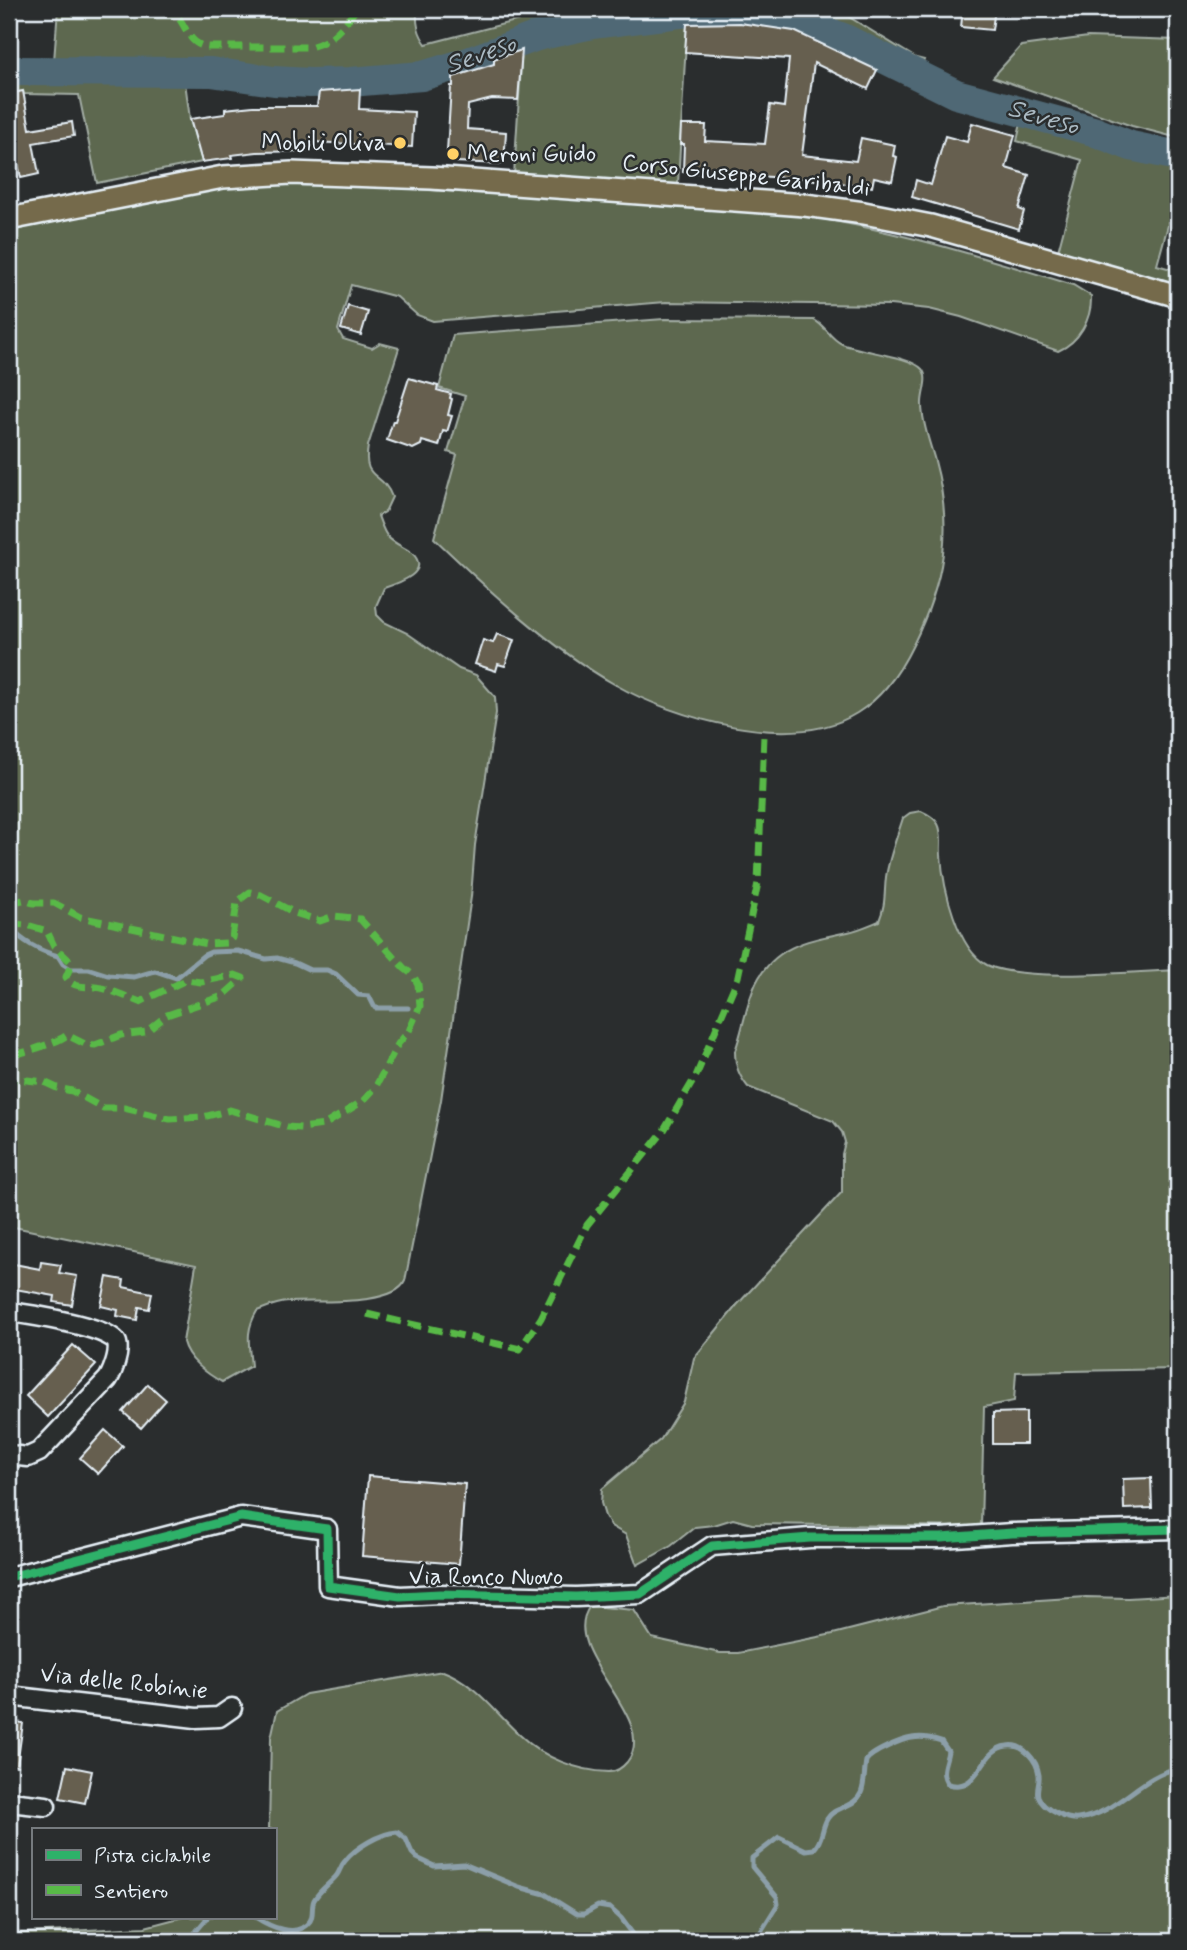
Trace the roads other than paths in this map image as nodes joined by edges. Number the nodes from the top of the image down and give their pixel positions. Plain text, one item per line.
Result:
1 (9, 219) edge
2 (1178, 296) edge
3 (9, 1312) edge
4 (9, 1455) edge
5 (1178, 1529) edge
6 (9, 1577) edge
7 (9, 1696) edge
8 (232, 1708) dead end
9 (9, 1801) edge
10 (46, 1806) dead end

1 - 2 main road, Corso Giuseppe Garibaldi
3 - 4 street
5 - 6 street, Via Ronco Nuovo
7 - 8 street, Via delle Robinie
9 - 10 street

